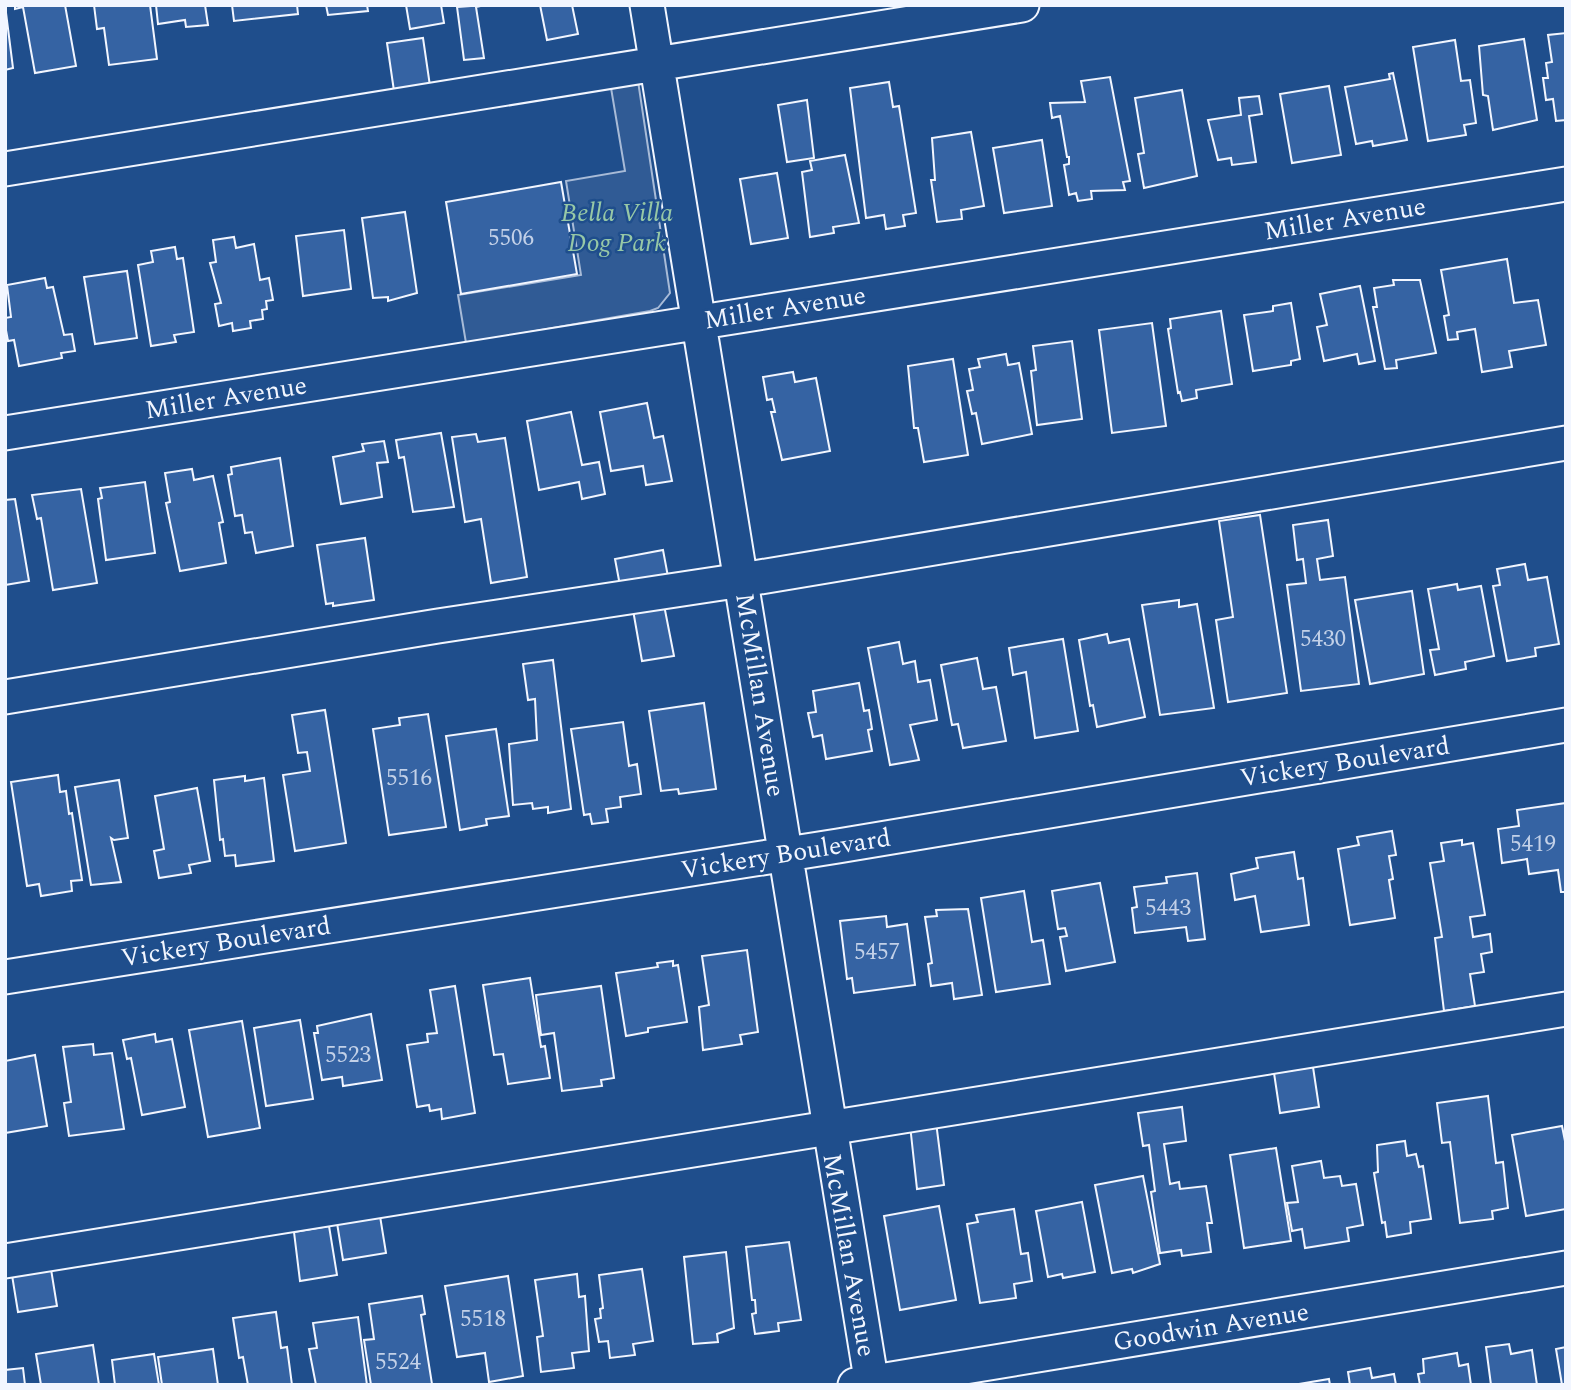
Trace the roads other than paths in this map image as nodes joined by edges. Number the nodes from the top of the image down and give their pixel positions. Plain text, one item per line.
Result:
1 (647, 5) edge
2 (1021, 5) edge
3 (656, 64) junction
4 (5, 169) edge
5 (1566, 184) edge
6 (696, 322) junction
7 (5, 433) edge
8 (1566, 443) edge
9 (742, 580) junction
10 (5, 698) edge
11 (1566, 725) edge
12 (785, 854) junction
13 (5, 977) edge
14 (1566, 1009) edge
15 (828, 1128) junction
16 (5, 1261) edge
17 (1566, 1268) edge
18 (866, 1384) edge

1 - 3 street, McMillan Avenue
2 - 3 street
3 - 4 street
3 - 6 street, McMillan Avenue
5 - 6 street, Miller Avenue
6 - 7 street, Miller Avenue
6 - 9 street, McMillan Avenue
8 - 9 street
9 - 10 street
9 - 12 street, McMillan Avenue
11 - 12 street, Vickery Boulevard
12 - 13 street, Vickery Boulevard
12 - 15 street, McMillan Avenue
14 - 15 street
15 - 16 street
15 - 18 street, McMillan Avenue
17 - 18 street, Goodwin Avenue

